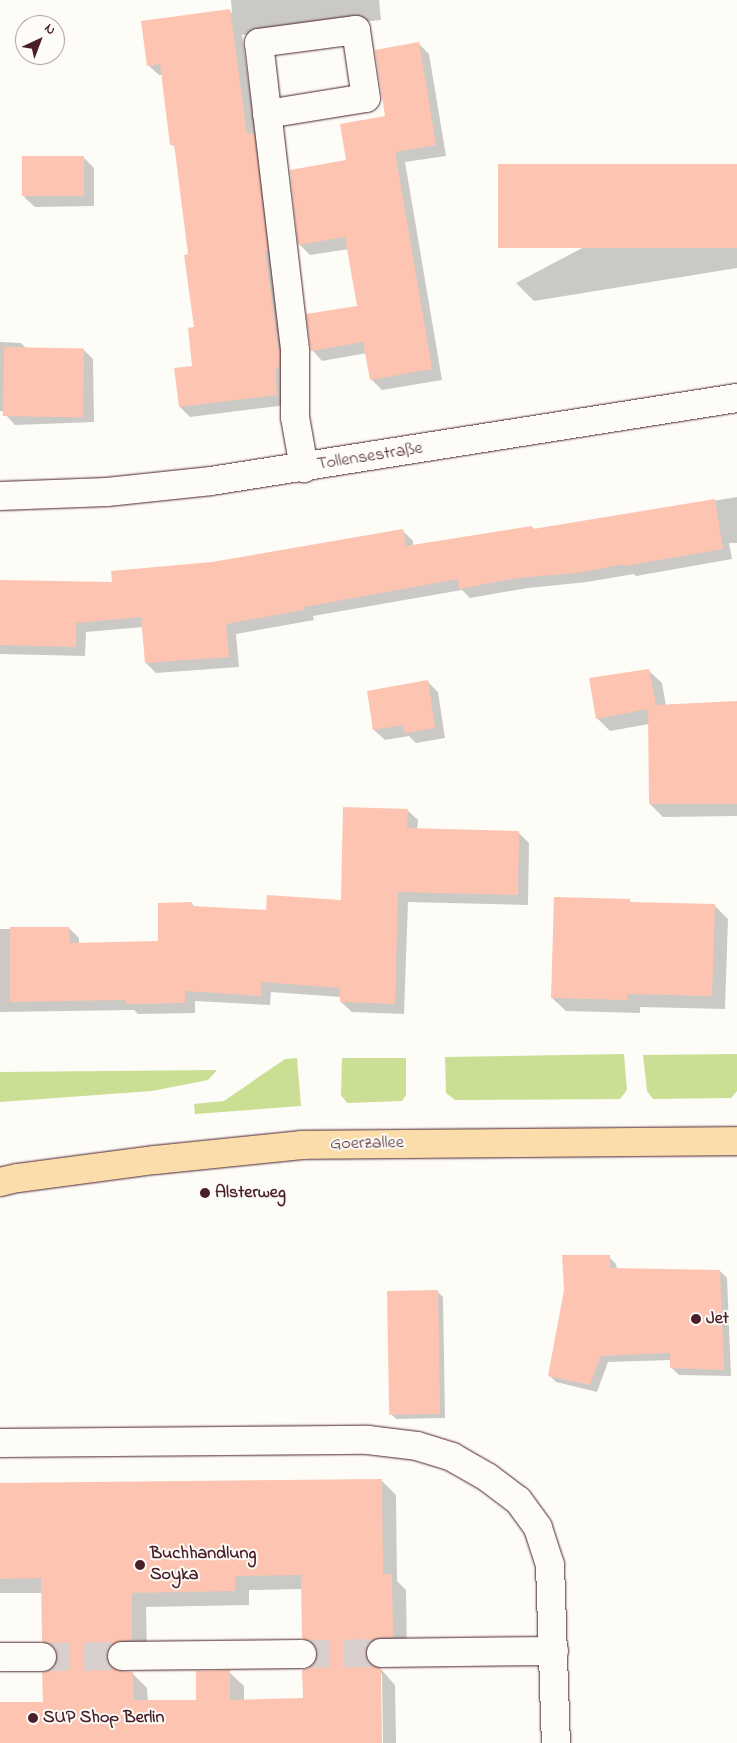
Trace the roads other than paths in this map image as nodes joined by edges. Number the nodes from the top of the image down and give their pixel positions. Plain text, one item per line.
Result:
1 (268, 114) dead end
2 (737, 398) edge
3 (304, 468) junction
4 (0, 496) edge
5 (737, 1140) edge
6 (0, 1182) edge
7 (0, 1443) edge
8 (554, 1651) junction
9 (381, 1653) tunnel mouth
10 (302, 1654) tunnel mouth
11 (122, 1656) tunnel mouth
12 (42, 1657) tunnel mouth
13 (0, 1658) edge
14 (556, 1743) edge

1 - 3 street
2 - 3 street, Tollensestraße
3 - 4 street, Tollensestraße
5 - 6 main road, Goerzallee
7 - 8 street
8 - 9 street
8 - 14 street
10 - 11 street
12 - 13 street

